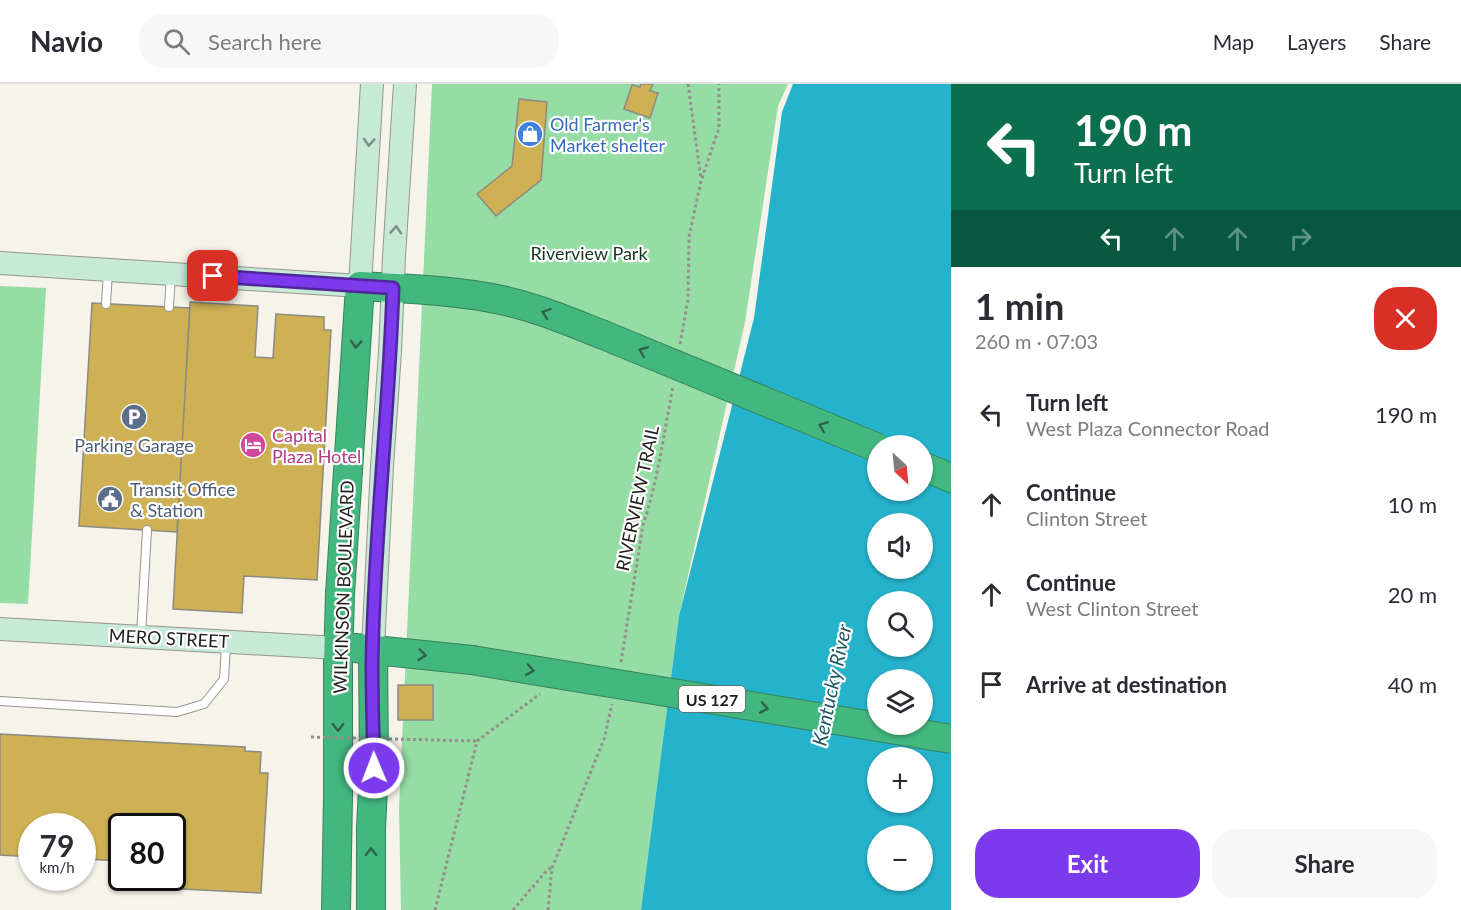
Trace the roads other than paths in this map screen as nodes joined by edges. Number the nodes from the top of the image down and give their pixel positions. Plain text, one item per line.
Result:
1 (372, 84) edge
2 (405, 84) edge
3 (0, 263) edge
4 (108, 270) junction
5 (171, 274) junction
6 (360, 286) junction
7 (393, 288) junction
8 (106, 304) dead end
9 (170, 307) dead end
10 (867, 443) edge
11 (933, 471) edge
12 (951, 478) edge
13 (147, 530) dead end
14 (0, 629) edge
15 (141, 637) junction
16 (226, 641) junction
17 (338, 648) junction
18 (373, 649) junction
19 (0, 701) edge
20 (951, 739) edge
21 (336, 910) edge
22 (371, 910) edge

1 -> 6 main road, WILKINSON BOULEVARD
7 -> 2 main road, WILKINSON BOULEVARD
3 - 4 main road
4 - 5 main road
4 - 8 lane
5 - 6 main road
5 - 9 lane
6 - 7 highway
6 -> 17 highway, WILKINSON BOULEVARD
10 -> 7 highway, bridge
7 - 18 main road, WILKINSON BOULEVARD
11 - 12 highway
13 - 15 lane
14 - 15 main road, MERO STREET
15 - 16 main road, MERO STREET
16 - 17 main road, MERO STREET
16 - 19 lane
17 - 18 highway
17 -> 21 highway, WILKINSON BOULEVARD
18 -> 20 highway, US 127, bridge
22 -> 18 highway, WILKINSON BOULEVARD

